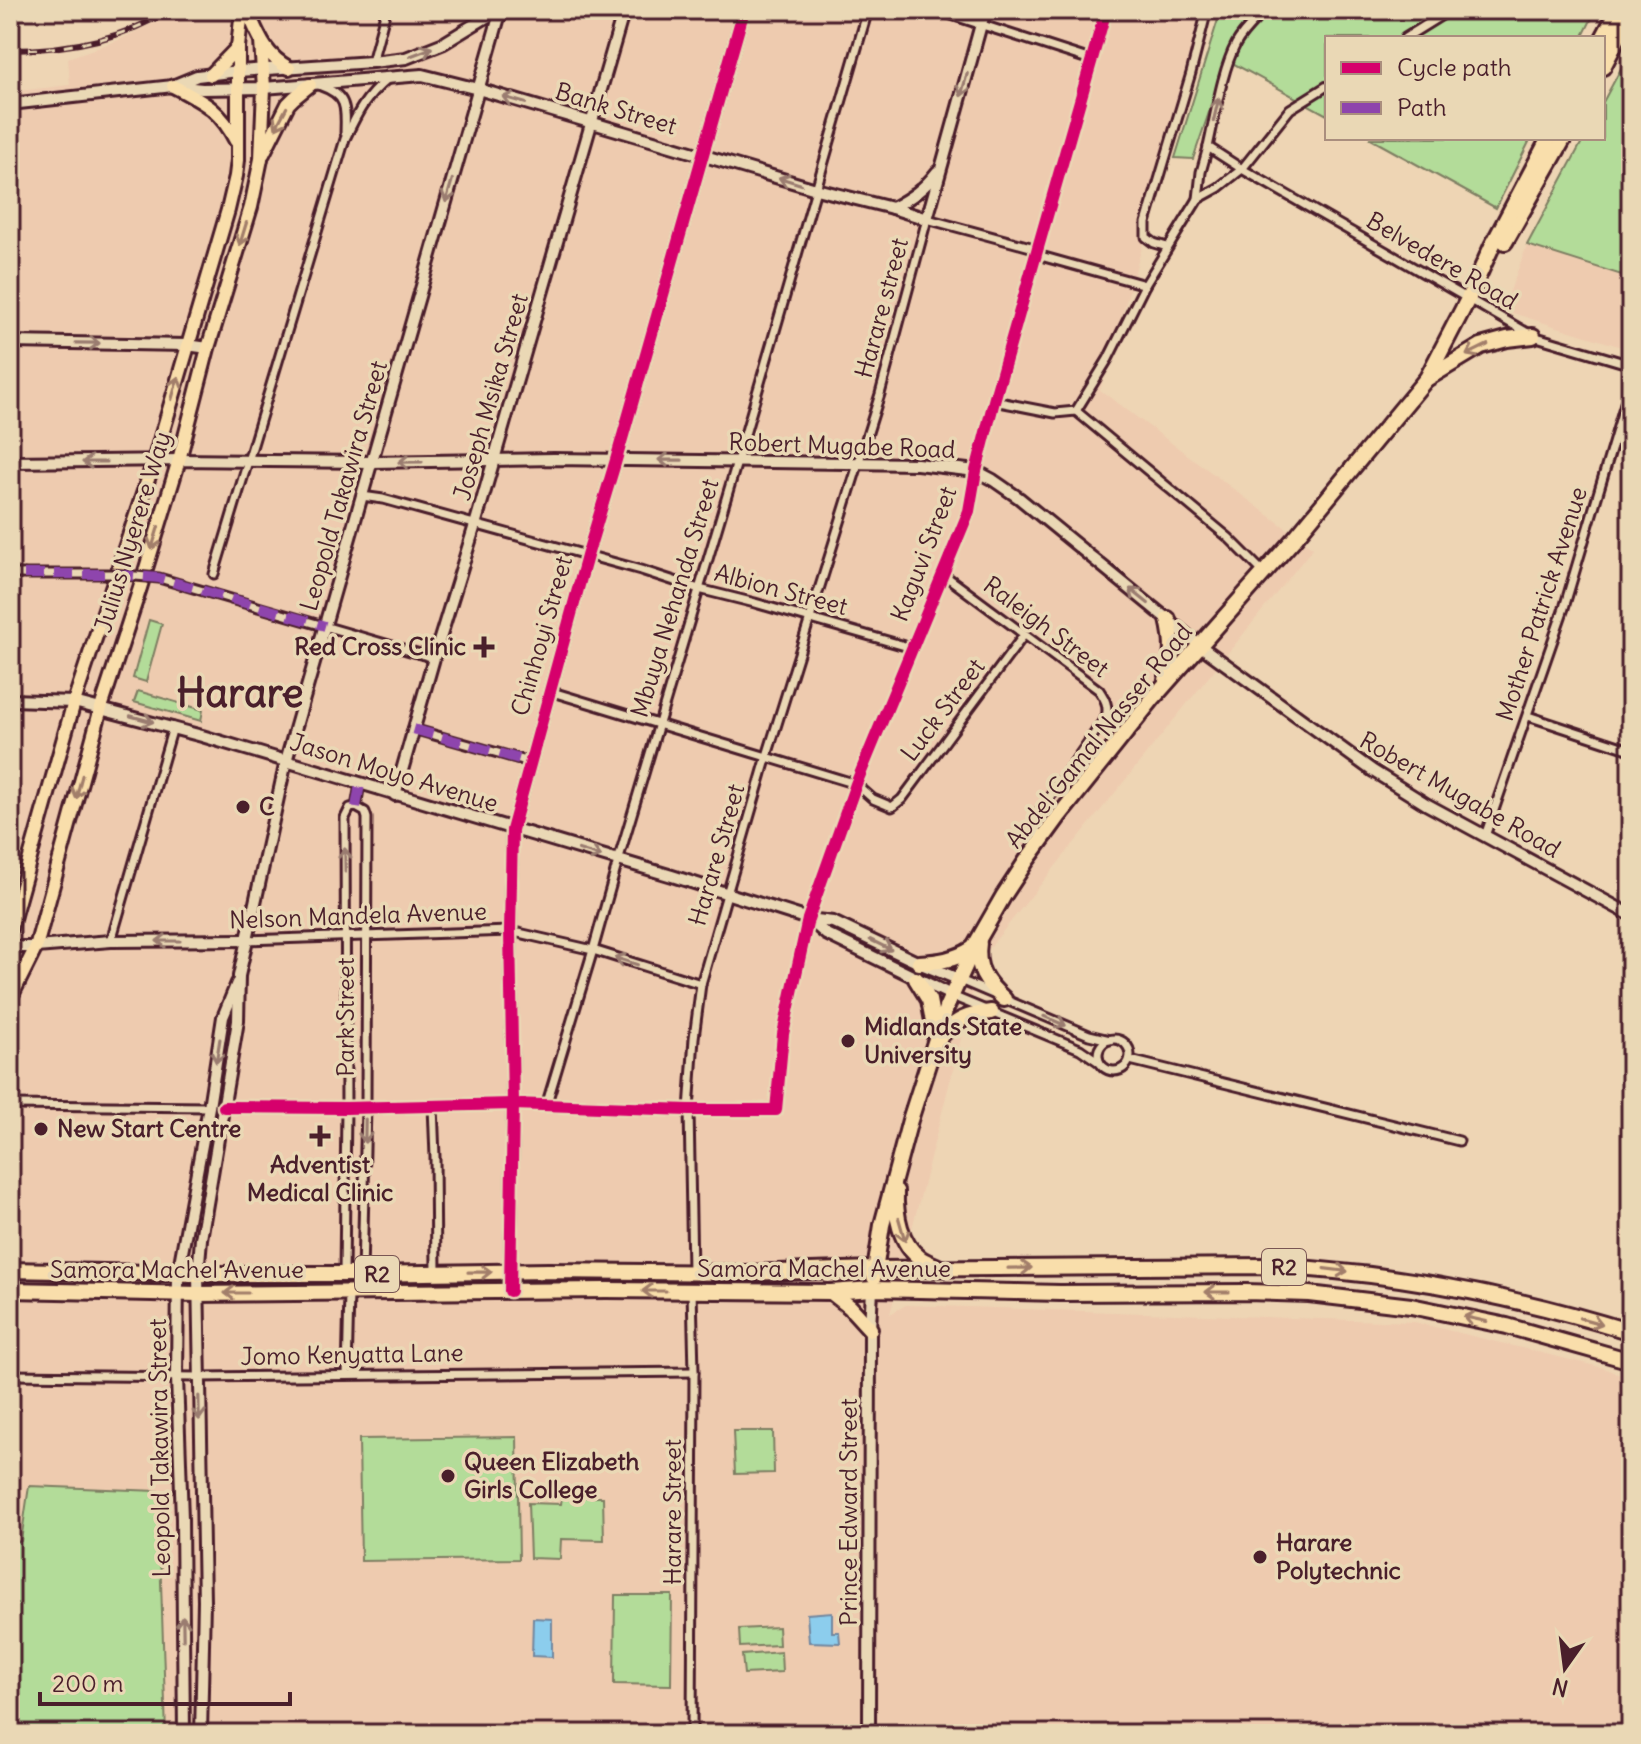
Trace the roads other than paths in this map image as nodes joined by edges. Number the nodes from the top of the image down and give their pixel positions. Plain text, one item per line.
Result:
1 (245, 10) edge
2 (386, 10) edge
3 (500, 10) edge
4 (624, 10) edge
5 (744, 10) edge
6 (868, 10) edge
7 (936, 10) edge
8 (985, 10) edge
9 (1106, 10) edge
10 (1207, 10) edge
11 (1265, 10) edge
12 (1450, 10) edge
13 (1618, 10) edge
14 (1631, 13) edge
15 (981, 23) junction
16 (1408, 36) edge
17 (1604, 36) edge
18 (261, 41) junction
19 (238, 47) junction
20 (1091, 60) junction
21 (372, 62) junction
22 (1605, 63) edge
23 (289, 68) junction
24 (263, 70) junction
25 (238, 71) junction
26 (211, 75) junction
27 (387, 79) junction
28 (314, 85) junction
29 (173, 86) junction
30 (1325, 87) edge
31 (238, 88) junction
32 (264, 88) junction
33 (478, 89) junction
34 (10, 104) edge
35 (592, 123) junction
36 (345, 139) junction
37 (1548, 140) edge
38 (1563, 140) edge
39 (237, 144) junction
40 (1208, 147) junction
41 (702, 156) junction
42 (261, 159) junction
43 (942, 164) junction
44 (1242, 169) junction
45 (816, 189) junction
46 (1198, 199) junction
47 (892, 208) junction
48 (927, 219) junction
49 (1167, 247) junction
50 (1038, 252) junction
51 (1481, 273) junction
52 (1145, 285) junction
53 (1468, 299) junction
54 (1533, 336) junction
55 (10, 342) edge
56 (187, 345) junction
57 (208, 348) junction
58 (1631, 365) edge
59 (1427, 378) junction
60 (1631, 383) edge
61 (994, 401) junction
62 (1076, 411) junction
63 (179, 460) junction
64 (493, 460) junction
65 (616, 460) junction
66 (154, 461) junction
67 (250, 461) junction
68 (10, 462) edge
69 (371, 462) junction
70 (737, 462) junction
71 (857, 462) junction
72 (976, 471) junction
73 (362, 496) junction
74 (475, 525) junction
75 (587, 556) junction
76 (1264, 573) junction
77 (10, 574) edge
78 (214, 574) dead end
79 (943, 574) junction
80 (699, 589) junction
81 (810, 618) junction
82 (1168, 619) junction
83 (325, 626) junction
84 (1024, 635) junction
85 (1199, 645) junction
86 (912, 648) junction
87 (434, 658) junction
88 (1165, 684) junction
89 (549, 691) junction
90 (10, 700) edge
91 (74, 702) junction
92 (101, 708) junction
93 (1528, 716) junction
94 (658, 725) junction
95 (173, 727) junction
96 (413, 729) junction
97 (1631, 750) edge
98 (767, 756) junction
99 (286, 761) junction
100 (530, 762) junction
101 (360, 784) junction
102 (856, 784) junction
103 (395, 795) junction
104 (356, 807) junction
105 (512, 830) junction
106 (1485, 836) junction
107 (1041, 841) junction
108 (618, 861) junction
109 (727, 893) junction
110 (1631, 915) edge
111 (808, 919) junction
112 (10, 929) edge
113 (510, 931) junction
114 (981, 935) junction
115 (365, 937) junction
116 (346, 938) junction
117 (246, 940) junction
118 (111, 941) junction
119 (10, 947) edge
120 (36, 947) junction
121 (973, 949) junction
122 (593, 950) junction
123 (919, 963) junction
124 (239, 976) junction
125 (916, 979) junction
126 (958, 979) junction
127 (701, 984) junction
128 (951, 995) junction
129 (10, 999) edge
130 (1004, 999) junction
131 (991, 1012) junction
132 (1110, 1040) junction
133 (936, 1041) junction
134 (1130, 1060) junction
135 (1099, 1062) junction
136 (513, 1104) junction
137 (10, 1105) edge
138 (433, 1106) junction
139 (546, 1106) junction
140 (209, 1107) junction
141 (224, 1107) junction
142 (366, 1107) junction
143 (346, 1108) junction
144 (689, 1110) junction
145 (1459, 1141) dead end
146 (896, 1173) junction
147 (875, 1269) junction
148 (942, 1269) junction
149 (10, 1270) edge
150 (692, 1271) junction
151 (510, 1272) junction
152 (436, 1273) junction
153 (178, 1274) junction
154 (198, 1274) junction
155 (344, 1274) junction
156 (362, 1274) junction
157 (872, 1289) junction
158 (10, 1290) edge
159 (510, 1291) junction
160 (692, 1291) junction
161 (831, 1292) junction
162 (349, 1293) junction
163 (178, 1294) junction
164 (198, 1294) junction
165 (870, 1329) junction
166 (1631, 1332) edge
167 (1631, 1361) edge
168 (694, 1372) junction
169 (10, 1375) edge
170 (347, 1375) junction
171 (177, 1377) junction
172 (199, 1377) junction
173 (184, 1734) edge
174 (201, 1734) edge
175 (692, 1734) edge
176 (869, 1734) edge

1 - 18 main road
1 - 19 main road, Julius Nyerere Way
2 - 21 street
21 -> 3 street
3 - 33 street, Leopold Takawira Street
4 - 35 street, Joseph Msika Street
5 - 41 street, Chinhoyi Street
6 - 45 street, Mbuya Nehanda Street
7 - 15 street
8 - 15 street
9 - 20 street, Kaguvi Street
10 - 49 street
40 -> 11 street
12 - 16 street
13 - 17 highway
14 - 22 highway
15 - 20 street
15 -> 43 street
18 - 23 main road
18 - 24 main road, Julius Nyerere Way
19 - 25 main road, Julius Nyerere Way
19 - 26 main road
20 - 50 street, Kaguvi Street
21 - 23 street
23 - 24 street
24 - 25 street
24 - 32 main road, Julius Nyerere Way
25 - 26 street
25 - 31 main road, Julius Nyerere Way
26 - 29 street
27 - 28 street, Bank Street
27 - 33 street, Bank Street
27 - 36 street
28 - 32 street, Bank Street
28 - 36 street
28 -> 42 main road
29 - 31 street, Bank Street
29 - 34 street
29 - 39 main road
30 - 44 street
31 - 32 street, Bank Street
31 - 39 main road, Julius Nyerere Way
32 - 42 main road, Julius Nyerere Way
35 -> 33 street, Bank Street
33 -> 69 street, Leopold Takawira Street
35 - 41 street, Bank Street
35 - 64 street, Joseph Msika Street
36 - 67 street
37 - 51 highway, Abdel Gamal Nasser Road
38 - 51 highway, Abdel Gamal Nasser Road
39 - 56 main road, Julius Nyerere Way
40 - 44 street, Belvedere Road
40 - 46 street
45 -> 41 street, Bank Street
41 - 65 street, Chinhoyi Street
42 -> 57 main road, Julius Nyerere Way
43 - 47 street
43 - 48 street, Harare street
44 - 46 street
44 - 53 street, Belvedere Road
45 - 47 street, Bank Street
45 - 70 street, Mbuya Nehanda Street
46 - 49 street
47 - 48 street, Bank Street
48 - 50 street, Bank Street
48 - 71 street, Harare street
49 - 52 street
50 - 52 street, Bank Street
50 - 61 street, Kaguvi Street
51 - 53 highway, Abdel Gamal Nasser Road
52 - 62 street
53 - 54 street, Belvedere Road
53 - 59 highway, Abdel Gamal Nasser Road
54 - 58 street, Belvedere Road
54 -> 59 highway
55 -> 56 street
56 - 57 street
66 -> 56 main road, Julius Nyerere Way
57 - 63 main road, Julius Nyerere Way
59 - 76 highway, Abdel Gamal Nasser Road
60 - 93 street, Mother Patrick Avenue
61 - 62 street
61 - 72 street, Kaguvi Street
62 - 76 street
63 - 66 street, Robert Mugabe Road
63 - 67 street, Robert Mugabe Road
63 -> 92 main road, Julius Nyerere Way
64 - 65 street, Robert Mugabe Road
64 -> 69 street, Robert Mugabe Road
64 - 74 street, Joseph Msika Street
70 -> 65 street, Robert Mugabe Road
65 - 75 street, Chinhoyi Street
66 -> 68 street, Robert Mugabe Road
66 - 91 main road, Julius Nyerere Way
67 - 69 street, Robert Mugabe Road
67 - 78 street
69 - 73 street, Leopold Takawira Street
70 - 71 street, Robert Mugabe Road
70 - 80 street, Mbuya Nehanda Street
71 - 72 street, Robert Mugabe Road
71 - 81 street, Harare Street
72 - 79 street, Kaguvi Street
82 -> 72 street, Robert Mugabe Road
73 - 74 street, Albion Street
73 - 83 street, Leopold Takawira Street
74 - 75 street, Albion Street
74 - 87 street, Joseph Msika Street
75 - 80 street, Albion Street
75 - 89 street, Chinhoyi Street
76 - 85 highway, Abdel Gamal Nasser Road
77 - 83 street, bridge
79 - 84 street, Raleigh Street
79 - 86 street, Kaguvi Street
80 - 81 street, Albion Street
80 - 94 street, Mbuya Nehanda Street
81 - 86 street, Albion Street
81 - 98 street, Harare Street
82 - 85 street, Robert Mugabe Road
82 - 88 highway
83 - 87 street
83 - 99 street, Leopold Takawira Street
84 - 102 street, Luck Street
84 - 107 street, Raleigh Street
85 - 88 highway, Abdel Gamal Nasser Road
85 - 106 street, Robert Mugabe Road
86 - 102 street, Kaguvi Street
87 - 96 street, Joseph Msika Street
88 - 107 highway, Abdel Gamal Nasser Road
89 - 94 street
89 - 100 street, Chinhoyi Street
90 - 91 street, Jason Moyo Avenue
91 - 92 street, Jason Moyo Avenue
91 - 112 main road, Julius Nyerere Way
92 -> 95 street, Jason Moyo Avenue
92 -> 120 main road, Julius Nyerere Way
93 - 97 street
93 - 106 street, Mother Patrick Avenue
94 - 98 street
94 - 108 street, Mbuya Nehanda Street
95 - 99 street, Jason Moyo Avenue
95 - 118 street
96 - 100 street
96 - 103 street, Joseph Msika Street
98 - 102 street
98 - 109 street, Harare Street
99 - 101 street, Jason Moyo Avenue
99 - 117 street, Leopold Takawira Street
100 - 105 street, Chinhoyi Street
101 - 103 street, Jason Moyo Avenue
101 - 104 street
102 - 111 street, Kaguvi Street
103 - 105 street, Jason Moyo Avenue
104 - 115 street, Park Street
116 -> 104 street, Park Street
105 -> 108 street, Jason Moyo Avenue
105 - 113 street, Chinhoyi Street
106 - 110 street, Robert Mugabe Road
107 - 114 highway, Abdel Gamal Nasser Road
108 - 109 street, Jason Moyo Avenue
108 - 122 street, Mbuya Nehanda Street
109 - 111 street, Jason Moyo Avenue
109 - 127 street, Harare Street
111 -> 123 street, Jason Moyo Avenue
111 - 125 street, Jason Moyo Avenue
111 - 144 street, Kaguvi Street
113 - 115 street, Nelson Mandela Avenue
113 - 122 street, Nelson Mandela Avenue
113 - 136 street, Chinhoyi Street
114 - 121 highway, Abdel Gamal Nasser Road
114 - 130 highway
115 - 116 street, Nelson Mandela Avenue
115 - 142 street, Park Street
116 - 117 street, Nelson Mandela Avenue
116 - 143 street, Park Street
117 -> 118 street, Nelson Mandela Avenue
117 - 124 street, Leopold Takawira Street
118 - 120 street, Nelson Mandela Avenue
119 - 120 street, Nelson Mandela Avenue
120 - 129 main road, Julius Nyerere Way
121 - 123 highway
121 - 126 highway, Abdel Gamal Nasser Road
127 -> 122 street, Nelson Mandela Avenue
122 - 139 street, Mbuya Nehanda Street
123 - 126 street, Jason Moyo Avenue
124 -> 140 street, Leopold Takawira Street
124 - 141 street, Leopold Takawira Street
125 - 128 street, Jason Moyo Avenue
125 - 133 highway
126 - 128 highway, Abdel Gamal Nasser Road
126 - 130 street
127 - 144 street, Harare Street
128 - 131 street
128 - 133 highway, Abdel Gamal Nasser Road
130 -> 132 street
131 - 133 highway
131 - 135 street
132 - 134 street
132 - 135 street
133 - 146 highway, Abdel Gamal Nasser Road
134 - 135 street
134 - 145 street
136 - 138 street
136 - 139 street
136 - 151 street, Chinhoyi Street
137 - 140 street
138 - 142 street
138 - 152 street
139 - 144 street
140 - 153 street, Leopold Takawira Street
141 - 143 street
141 - 154 street, Leopold Takawira Street
142 - 143 street
142 -> 156 street, Park Street
143 - 155 street, Park Street
144 - 150 street, Harare Street
146 - 147 highway, Abdel Gamal Nasser Road
146 -> 148 highway
147 - 148 highway, Samora Machel Avenue / R2
147 - 150 highway, Samora Machel Avenue / R2
147 - 157 highway, Abdel Gamal Nasser Road
148 -> 166 highway, Samora Machel Avenue / R2
149 - 153 highway, Samora Machel Avenue / R2
150 - 151 highway, Samora Machel Avenue / R2
152 -> 151 highway, Samora Machel Avenue / R2
151 - 159 street, Chinhoyi Street
152 - 156 highway, Samora Machel Avenue / R2
153 - 154 highway, Samora Machel Avenue / R2
153 - 163 street, Leopold Takawira Street
154 - 155 highway, Samora Machel Avenue / R2
154 - 164 street, Leopold Takawira Street
155 - 156 highway, Samora Machel Avenue / R2
157 - 161 highway, Samora Machel Avenue / R2
157 - 165 street, Prince Edward Street
167 -> 157 highway, Samora Machel Avenue / R2
158 - 163 highway, Samora Machel Avenue / R2
160 -> 159 highway, Samora Machel Avenue / R2
159 - 162 highway, Samora Machel Avenue / R2
160 - 161 highway, Samora Machel Avenue / R2
160 - 168 street, Harare Street
161 - 165 highway
162 -> 164 highway, Samora Machel Avenue / R2
162 - 170 street
163 - 164 highway, Samora Machel Avenue / R2
163 - 171 street, Leopold Takawira Street
164 - 172 street, Leopold Takawira Street
165 - 176 street, Prince Edward Street
168 - 170 street, Jomo Kenyatta Lane
168 - 175 street, Harare Street
169 - 171 street, Jomo Kenyatta Lane
170 - 172 street, Jomo Kenyatta Lane
171 - 172 street, Jomo Kenyatta Lane
173 -> 171 street, Leopold Takawira Street
172 -> 174 street, Leopold Takawira Street

